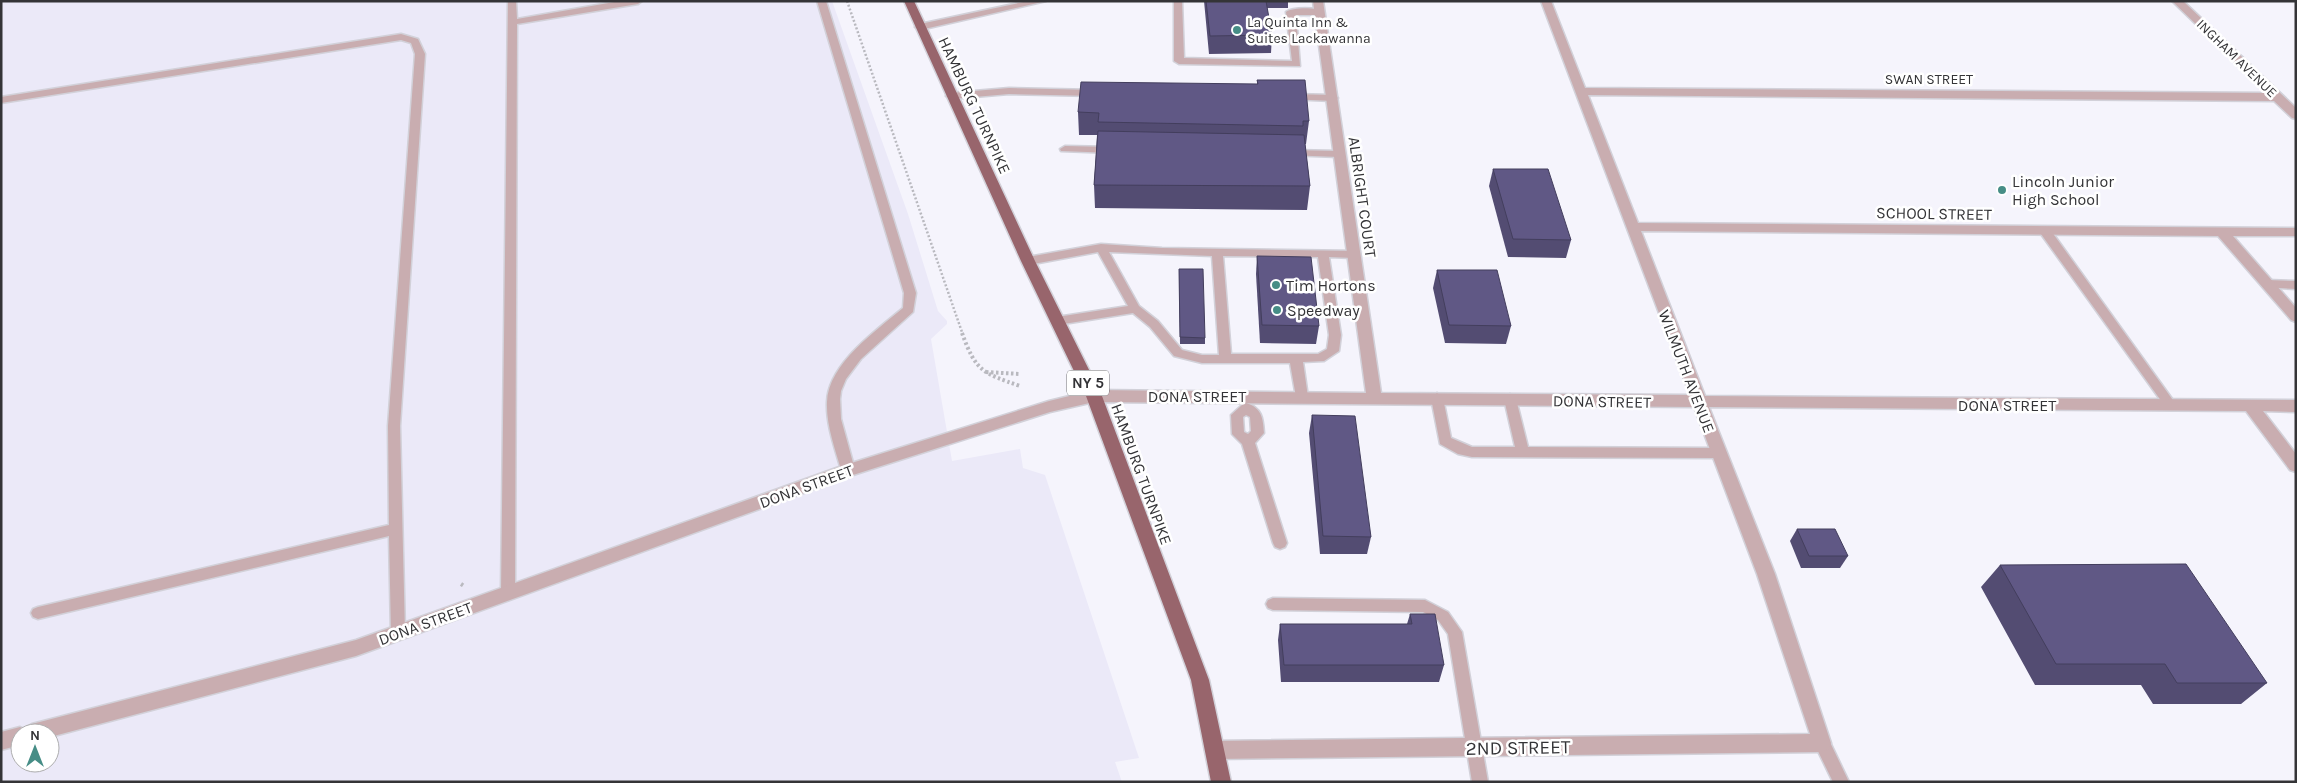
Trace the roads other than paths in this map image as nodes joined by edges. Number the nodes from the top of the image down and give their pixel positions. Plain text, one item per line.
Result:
1 (512, 1) edge
2 (638, 1) edge
3 (821, 1) edge
4 (908, 1) edge
5 (1042, 1) edge
6 (1178, 1) edge
7 (1546, 1) edge
8 (2177, 1) edge
9 (1319, 7) edge
10 (512, 22) junction
11 (920, 27) junction
12 (1580, 91) junction
13 (1107, 93) edge
14 (951, 96) junction
15 (1284, 97) edge
16 (2277, 97) junction
17 (1333, 98) junction
18 (1, 100) edge
19 (2296, 115) edge
20 (1066, 149) dead end
21 (1124, 150) edge
22 (1280, 153) edge
23 (1339, 154) junction
24 (1632, 227) junction
25 (2045, 231) junction
26 (2222, 232) junction
27 (2296, 232) edge
28 (1101, 248) junction
29 (1217, 253) junction
30 (1323, 254) junction
31 (1354, 254) junction
32 (1028, 261) junction
33 (2267, 284) junction
34 (2296, 285) edge
35 (1135, 309) junction
36 (2296, 317) edge
37 (1057, 321) junction
38 (1225, 359) junction
39 (1296, 359) junction
40 (1094, 396) junction
41 (1302, 397) junction
42 (1374, 397) junction
43 (1438, 398) junction
44 (1510, 399) junction
45 (1246, 402) junction
46 (1699, 403) junction
47 (2171, 406) junction
48 (2250, 406) junction
49 (2296, 406) edge
50 (1248, 441) junction
51 (1523, 452) junction
52 (1719, 453) junction
53 (2296, 466) edge
54 (848, 470) junction
55 (396, 528) junction
56 (1280, 543) dead end
57 (508, 593) junction
58 (1273, 604) dead end
59 (38, 613) dead end
60 (398, 633) junction
61 (60, 726) edge
62 (1822, 743) junction
63 (1474, 747) junction
64 (1214, 750) junction
65 (1221, 782) edge
66 (1480, 782) edge
67 (1841, 782) edge

1 - 10 lane
2 - 10 lane
3 - 54 lane
4 - 11 highway, HAMBURG TURNPIKE / NY 5
5 - 11 lane
6 - 9 lane
7 - 12 street, WILMUTH AVENUE
8 - 16 street, INGHAM AVENUE
9 - 17 street, ALBRIGHT COURT
10 - 57 lane
11 - 14 highway, HAMBURG TURNPIKE / NY 5
12 - 16 street, SWAN STREET
12 - 24 street, WILMUTH AVENUE
13 - 14 lane
14 - 32 highway, HAMBURG TURNPIKE / NY 5
15 - 17 lane
16 - 19 street, INGHAM AVENUE
17 - 23 street, ALBRIGHT COURT
18 - 55 lane
20 - 21 lane
22 - 23 lane
23 - 31 street, ALBRIGHT COURT
24 - 25 street, SCHOOL STREET
24 - 46 street, WILMUTH AVENUE
25 - 26 street, SCHOOL STREET
25 - 47 lane
26 - 27 street, SCHOOL STREET
26 - 33 street
28 - 29 lane
28 - 32 lane
28 - 35 lane
29 - 30 lane
29 - 38 lane
30 - 31 lane
30 - 39 lane
31 - 42 street, ALBRIGHT COURT
32 - 37 highway, HAMBURG TURNPIKE / NY 5
33 - 34 lane
33 - 36 street
35 - 37 lane
35 - 38 lane
37 - 40 highway, HAMBURG TURNPIKE / NY 5
38 - 39 lane
39 - 41 lane
40 - 45 street, DONA STREET
40 - 54 street, DONA STREET
40 - 64 highway, HAMBURG TURNPIKE / NY 5
41 - 42 street, DONA STREET
41 - 45 street, DONA STREET
42 - 43 street, DONA STREET
43 - 44 street, DONA STREET
43 - 51 lane
44 - 46 street, DONA STREET
44 - 51 lane
45 - 50 lane
45 - 50 lane
46 - 47 street, DONA STREET
46 - 52 street, WILMUTH AVENUE
47 - 48 street, DONA STREET
48 - 49 street, DONA STREET
48 - 53 street
50 - 56 lane
51 - 52 lane
52 - 62 street, WILMUTH AVENUE
54 - 57 street, DONA STREET
55 - 59 lane
55 - 60 lane
57 - 60 street, DONA STREET
58 - 63 lane
60 - 61 street, DONA STREET
62 - 63 street, 2ND STREET
62 - 67 lane
63 - 64 street, 2ND STREET
63 - 66 lane
64 - 65 highway, HAMBURG TURNPIKE / NY 5

